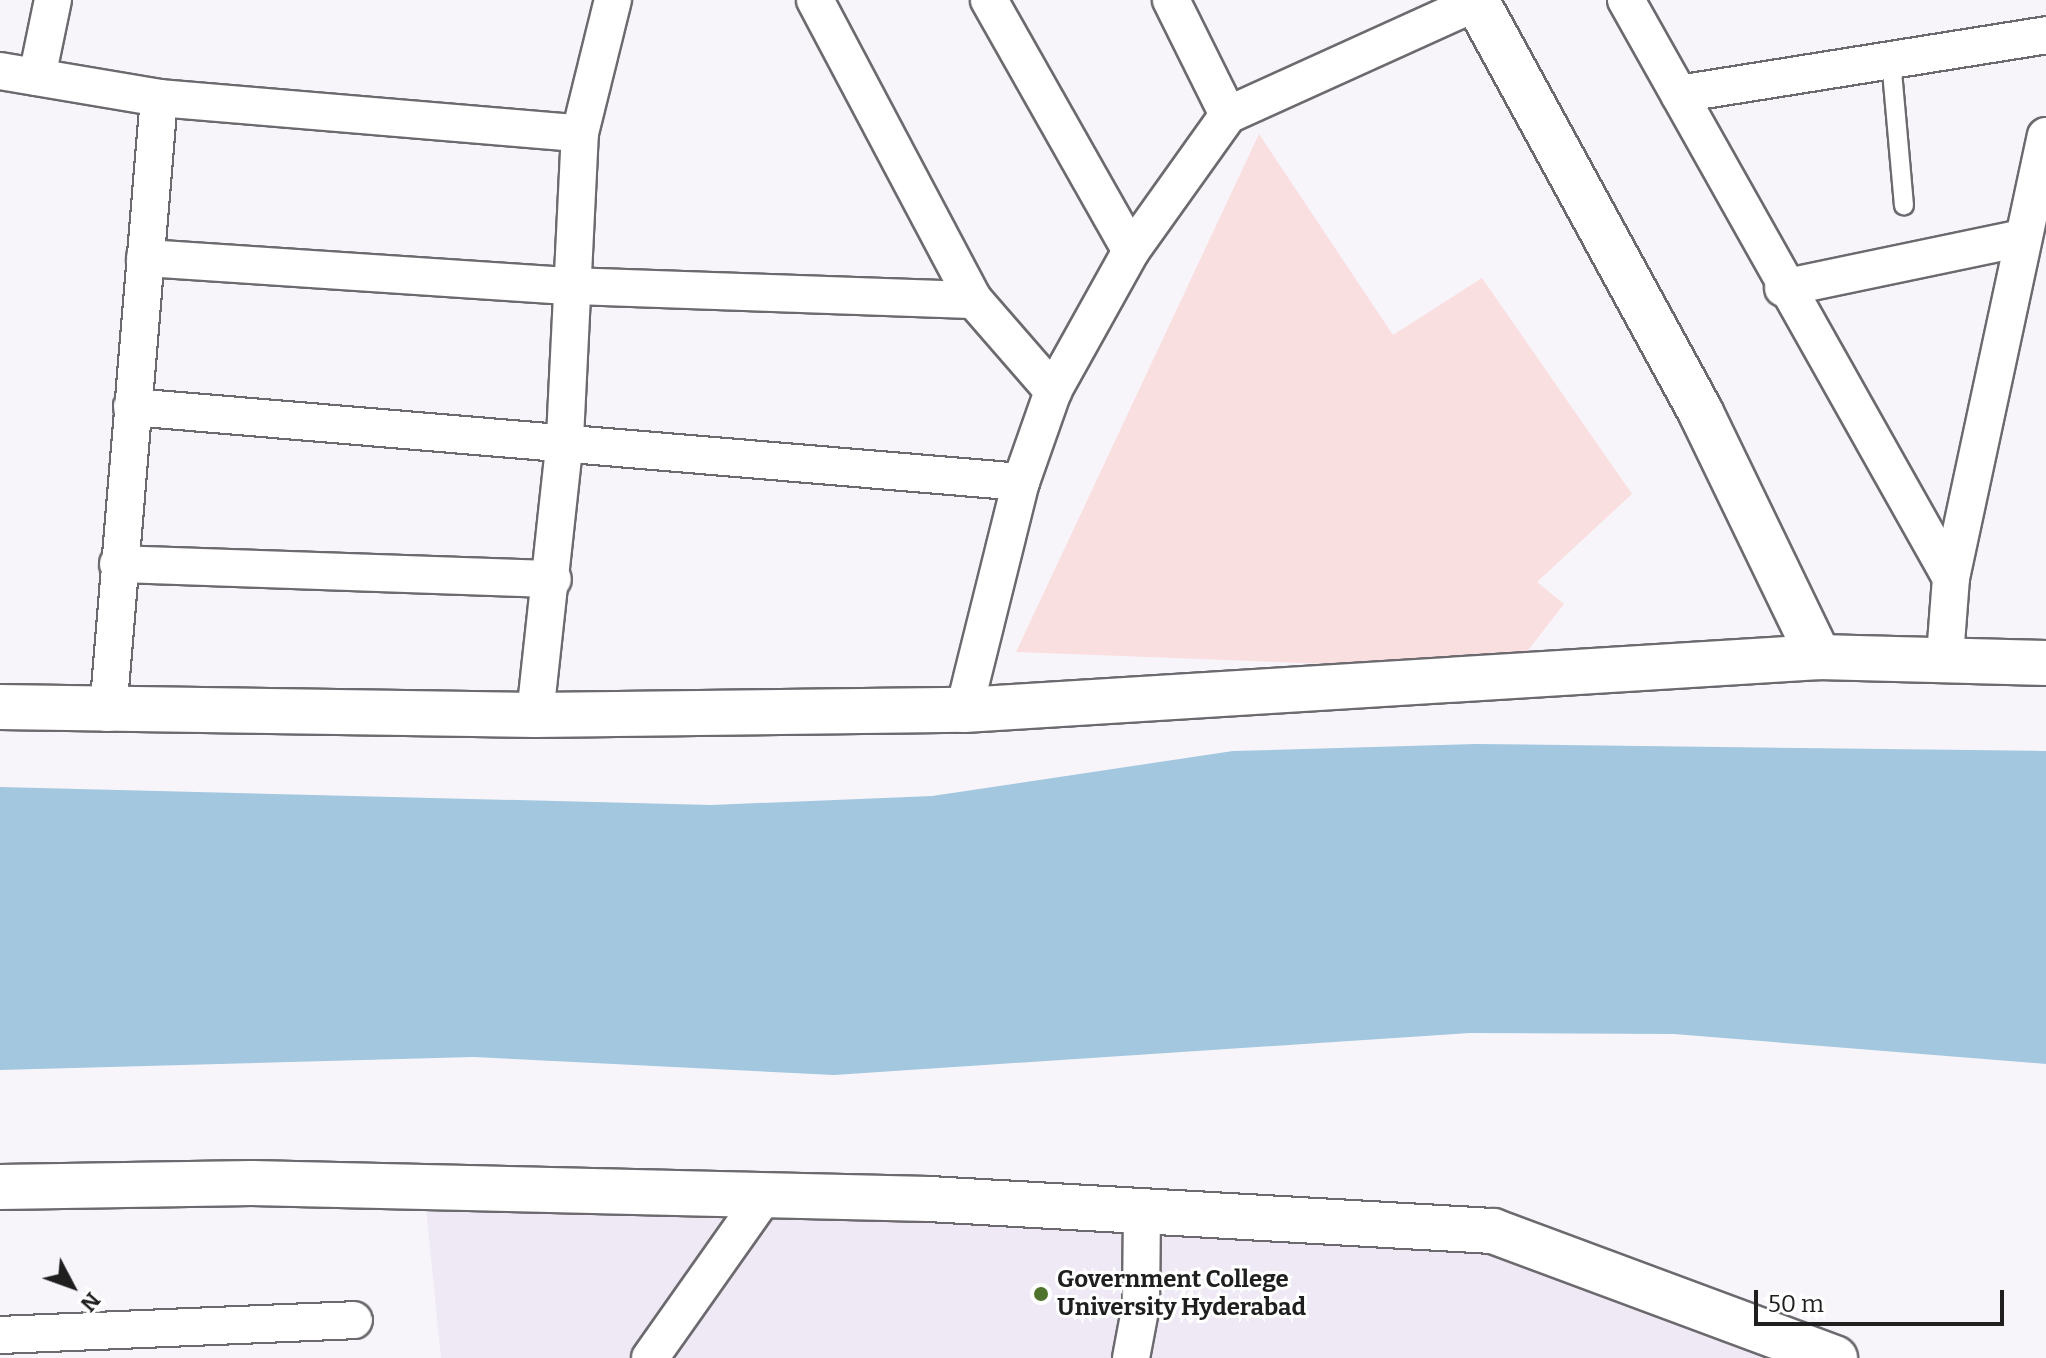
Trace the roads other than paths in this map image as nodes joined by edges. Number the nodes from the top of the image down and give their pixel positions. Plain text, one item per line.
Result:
1 (53, 0) edge
2 (613, 0) edge
3 (815, 0) edge
4 (989, 0) edge
5 (1171, 0) edge
6 (1477, 1) edge
7 (1635, 2) edge
8 (2046, 35) edge
9 (1891, 60) junction
10 (0, 71) edge
11 (37, 77) junction
12 (1679, 94) junction
13 (159, 98) junction
14 (1228, 115) junction
15 (580, 133) junction
16 (2046, 136) edge
17 (1904, 205) dead end
18 (2022, 238) junction
19 (1131, 251) junction
20 (145, 258) junction
21 (572, 286) junction
22 (1783, 288) junction
23 (974, 300) junction
24 (1053, 391) junction
25 (132, 407) junction
26 (565, 438) junction
27 (1021, 482) junction
28 (118, 564) junction
29 (1951, 578) junction
30 (553, 579) junction
31 (1945, 656) junction
32 (1819, 657) junction
33 (2045, 661) edge
34 (0, 707) edge
35 (964, 710) junction
36 (108, 713) junction
37 (535, 715) junction
38 (0, 1187) edge
39 (765, 1195) junction
40 (1142, 1211) junction
41 (354, 1320) dead end
42 (0, 1335) edge
43 (650, 1358) edge
44 (1131, 1358) edge
45 (1835, 1358) edge

1 - 11 street
2 - 15 street
3 - 23 street
4 - 19 street
5 - 14 street
6 - 14 street
6 - 32 street
7 - 12 street
8 - 9 street
9 - 12 street
9 - 17 lane
10 - 11 street
11 - 13 street
12 - 22 street
13 - 15 street
13 - 20 street
14 - 19 street
15 - 21 street
16 - 18 street
18 - 22 street
18 - 29 street
19 - 24 street
20 - 21 street
20 - 25 street
21 - 23 street
21 - 26 street
22 - 29 street
23 - 24 street
24 - 27 street
25 - 26 street
25 - 28 street
26 - 27 street
26 - 30 street
27 - 35 street
28 - 30 street
28 - 36 street
29 - 31 street
30 - 37 street
31 - 32 street
31 - 33 street
32 - 35 street
34 - 36 street
35 - 37 street
36 - 37 street
38 - 39 street
39 - 40 street
39 - 43 street
40 - 44 street
40 - 45 street
41 - 42 street

